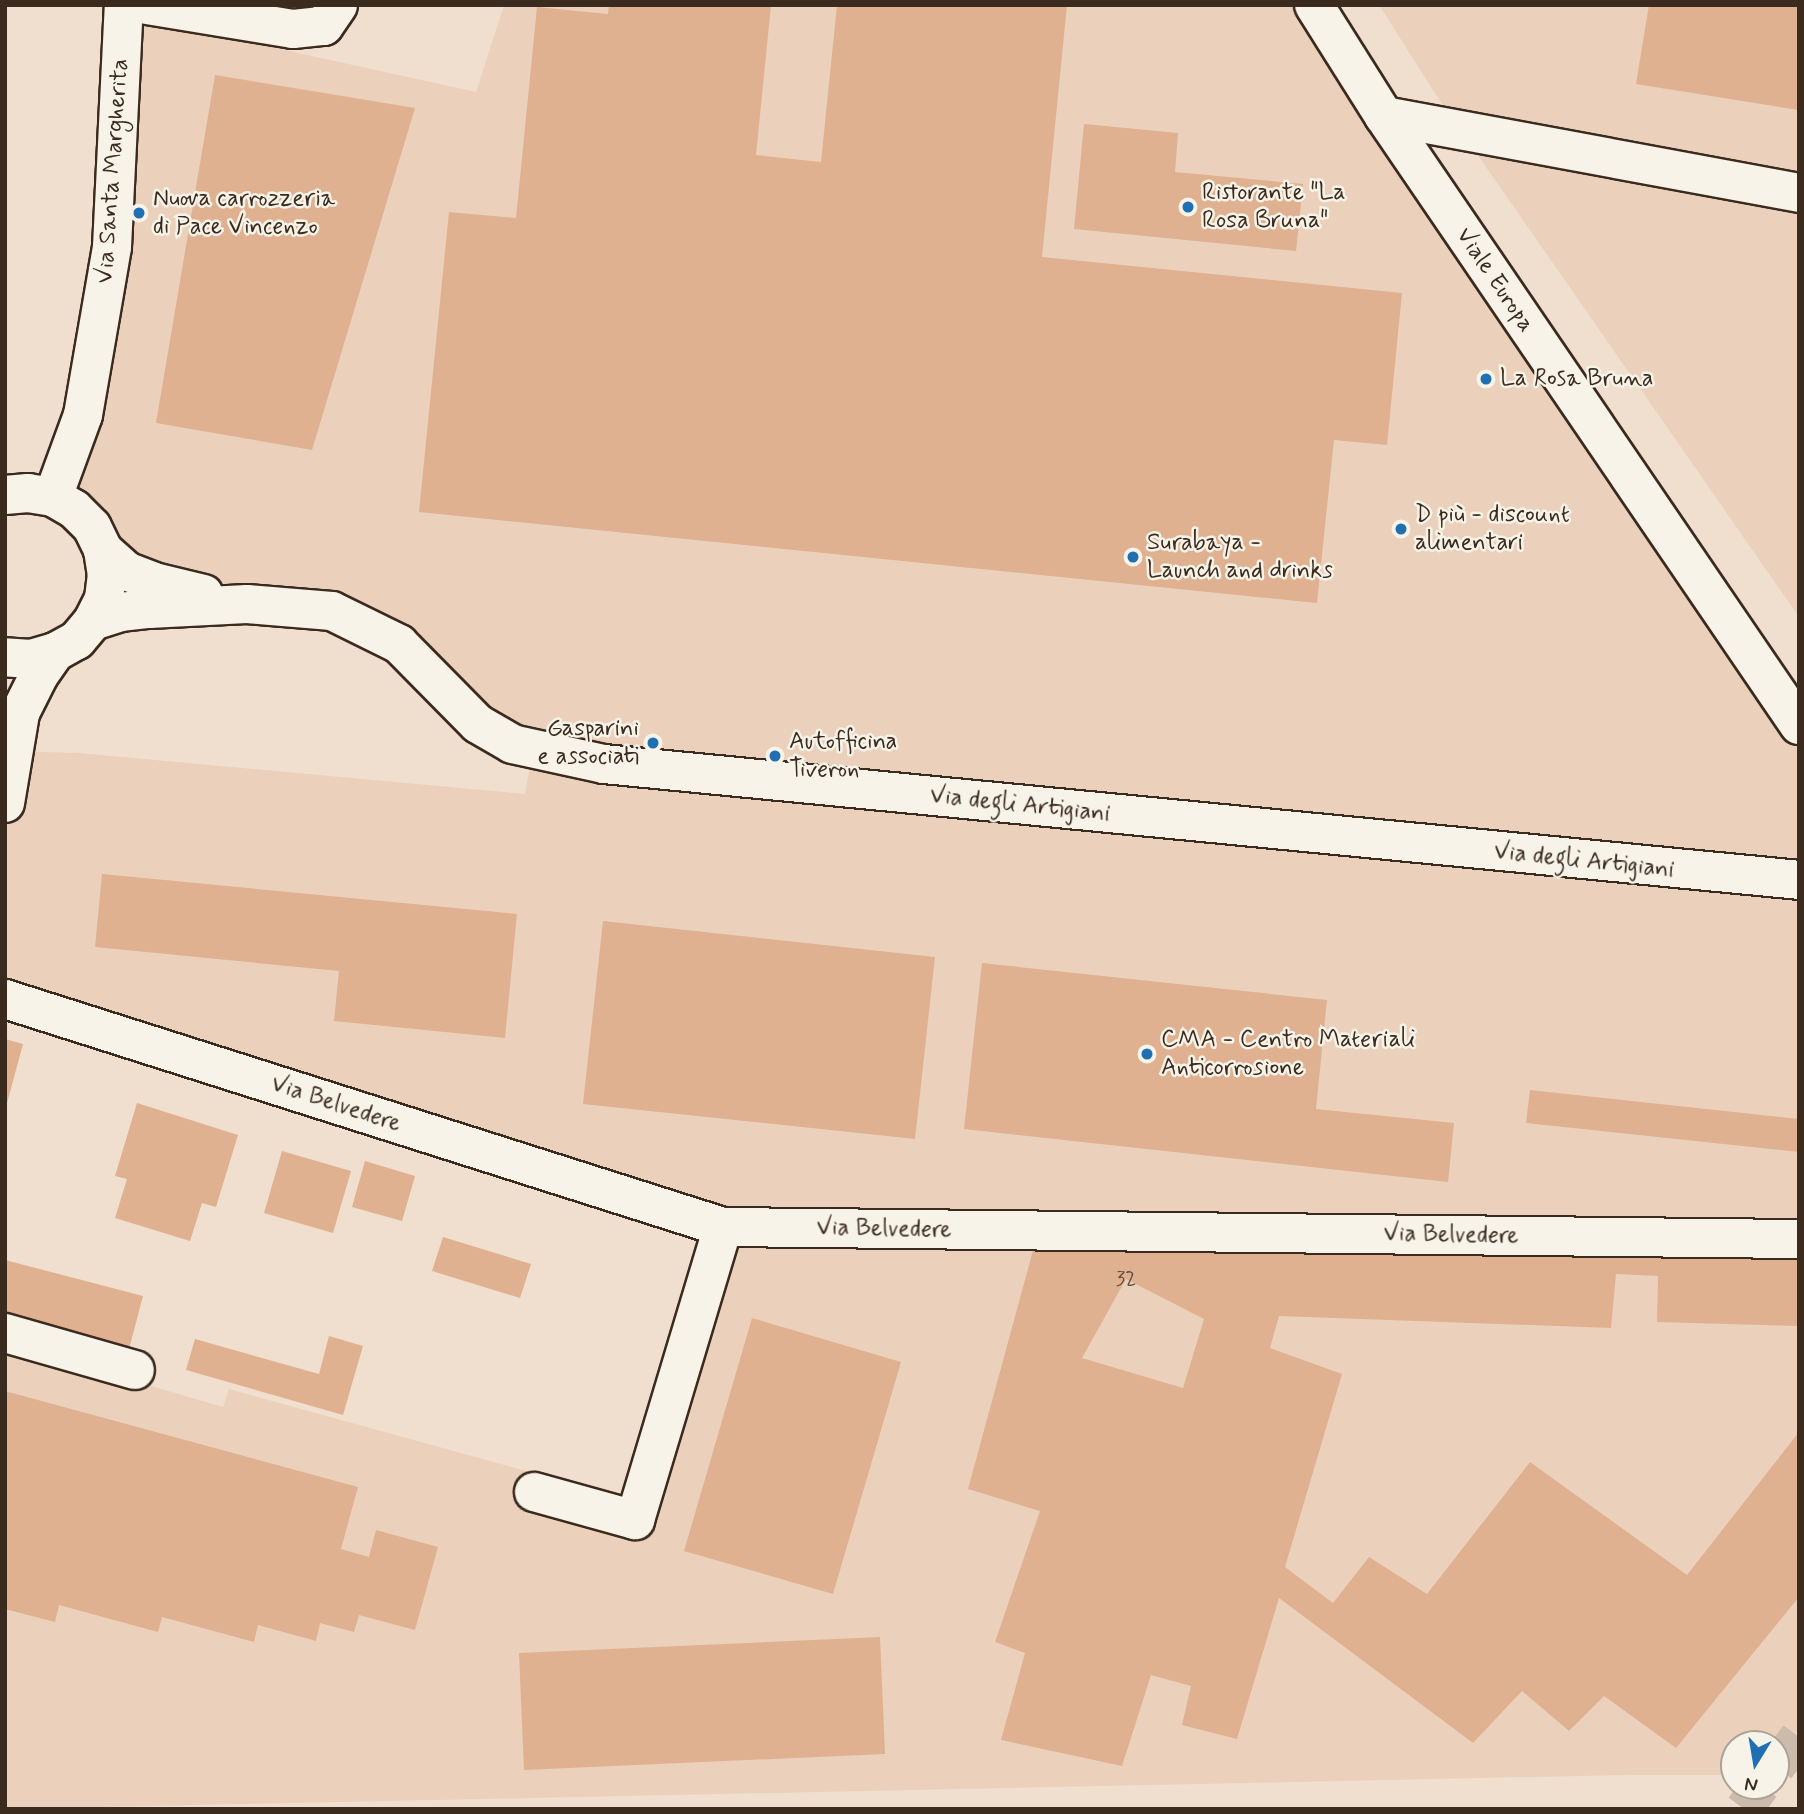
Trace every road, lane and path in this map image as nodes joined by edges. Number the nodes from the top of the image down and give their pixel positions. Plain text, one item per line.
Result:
1 (124, 5) edge
2 (147, 5) edge
3 (338, 5) edge
4 (1314, 5) edge
5 (1384, 116) junction
6 (1799, 193) edge
7 (5, 495) edge
8 (53, 497) junction
9 (103, 550) junction
10 (247, 604) junction
11 (93, 621) junction
12 (55, 652) junction
13 (5, 657) edge
14 (13, 700) edge
15 (1799, 724) edge
16 (10, 753) edge
17 (5, 803) edge
18 (1799, 880) edge
19 (5, 999) edge
20 (723, 1227) junction
21 (1799, 1240) edge
22 (5, 1333) edge
23 (135, 1370) dead end
24 (534, 1492) dead end

1 - 8 street, Via Santa Margherita
2 - 3 street
4 - 5 street, Viale Europa
5 - 6 street
5 - 15 street, Viale Europa
7 - 8 street
8 - 9 street
9 - 10 street, Via degli Artigiani
9 - 11 street
10 - 11 street, Via degli Artigiani
10 - 18 street, Via degli Artigiani
11 - 12 street
12 - 13 street
12 - 14 street
14 - 16 street
16 - 17 street
19 - 20 street, Via Belvedere
20 - 21 street, Via Belvedere
20 - 24 street
22 - 23 street

